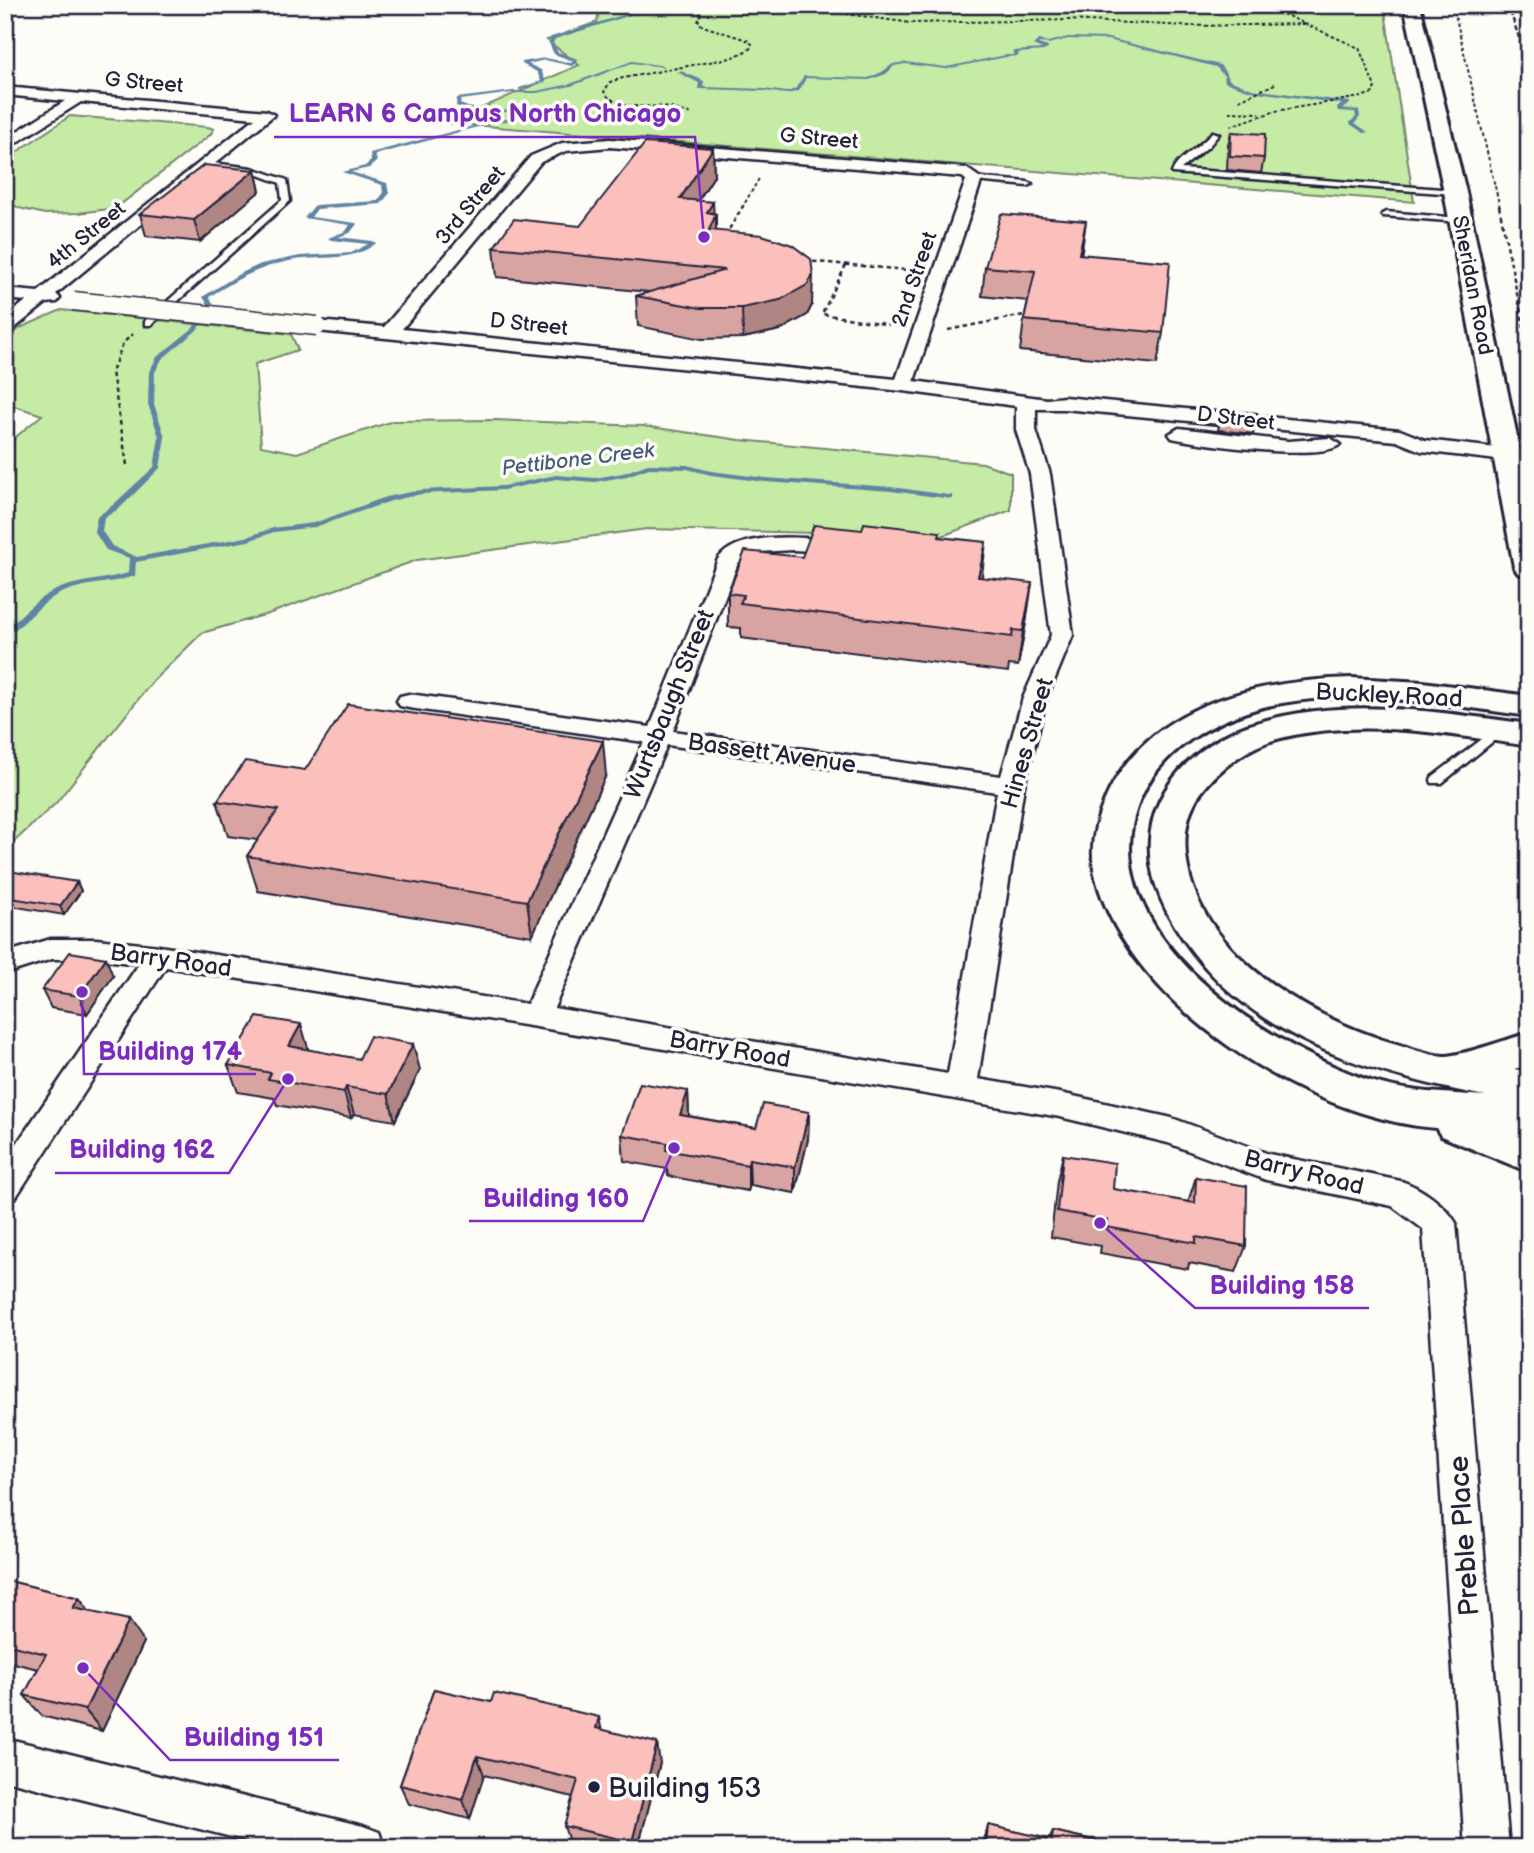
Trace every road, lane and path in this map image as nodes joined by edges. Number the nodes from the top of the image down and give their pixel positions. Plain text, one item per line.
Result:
1 (692, 5) edge
2 (754, 5) edge
3 (1263, 5) edge
4 (1412, 5) edge
5 (1453, 5) edge
6 (1306, 24) junction
7 (1277, 83) dead end
8 (5, 92) edge
9 (78, 98) junction
10 (1239, 100) dead end
11 (1229, 111) dead end
12 (1268, 113) junction
13 (693, 114) dead end
14 (258, 122) joint
15 (1215, 134) joint
16 (646, 145) joint
17 (5, 146) edge
18 (207, 164) junction
19 (761, 176) dead end
20 (973, 184) junction
21 (1028, 184) dead end
22 (1455, 192) junction
23 (1386, 214) dead end
24 (1460, 220) junction
25 (722, 242) edge
26 (793, 260) edge
27 (930, 272) dead end
28 (5, 294) edge
29 (42, 297) junction
30 (148, 323) joint
31 (5, 327) edge
32 (389, 333) junction
33 (1529, 352) edge
34 (903, 385) junction
35 (1037, 403) junction
36 (1506, 456) junction
37 (127, 466) dead end
38 (873, 548) edge
39 (1529, 567) edge
40 (409, 701) dead end
41 (1529, 706) edge
42 (1514, 733) edge
43 (657, 737) junction
44 (1437, 780) dead end
45 (1011, 786) junction
46 (159, 956) junction
47 (5, 964) edge
48 (536, 1016) junction
49 (1529, 1049) edge
50 (1439, 1072) junction
51 (961, 1088) junction
52 (1529, 1088) edge
53 (1414, 1109) junction
54 (1529, 1120) edge
55 (1529, 1154) edge
56 (5, 1188) edge
57 (1439, 1223) joint
58 (5, 1759) edge
59 (295, 1840) edge
60 (363, 1848) edge
61 (1487, 1848) edge

1 - 13 path
2 - 6 path
3 - 6 path
4 - 22 main road, Sheridan Road
5 - 33 path
6 - 12 path
7 - 10 path
8 - 9 street, G Street
9 - 14 street, G Street
9 - 17 street
11 - 12 path
12 - 15 path
14 - 18 street, 4th Street
15 - 22 lane
16 - 20 street, G Street
16 - 32 street, 3rd Street
18 - 29 street, 4th Street
18 - 30 lane
19 - 25 path
20 - 21 lane
20 - 34 street, 2nd Street
22 - 24 main road, Sheridan Road
23 - 24 lane
24 - 36 main road, Sheridan Road
26 - 27 path
28 - 29 street, D Street
29 - 31 street, 4th Street
29 - 32 street, D Street, bridge
30 - 37 path
32 - 34 street, D Street
34 - 35 street, D Street
35 - 36 street, D Street
35 - 45 street, Hines Street
36 - 39 main road, Sheridan Road
38 - 43 street, Wurtsbaugh Street
40 - 43 street, Bassett Avenue
41 - 53 main road, Buckley Road
42 - 44 lane
42 - 50 main road, Buckley Road
43 - 45 street, Bassett Avenue
43 - 48 street, Wurtsbaugh Street
45 - 51 street, Hines Street
46 - 47 street, Barry Road
46 - 48 street, Barry Road
46 - 56 street
48 - 51 street, Barry Road
49 - 50 main road
50 - 52 main road, Buckley Road
51 - 57 street, Barry Road
53 - 54 main road, Buckley Road
53 - 55 main road
57 - 61 street, Preble Place
58 - 59 street
59 - 60 street

